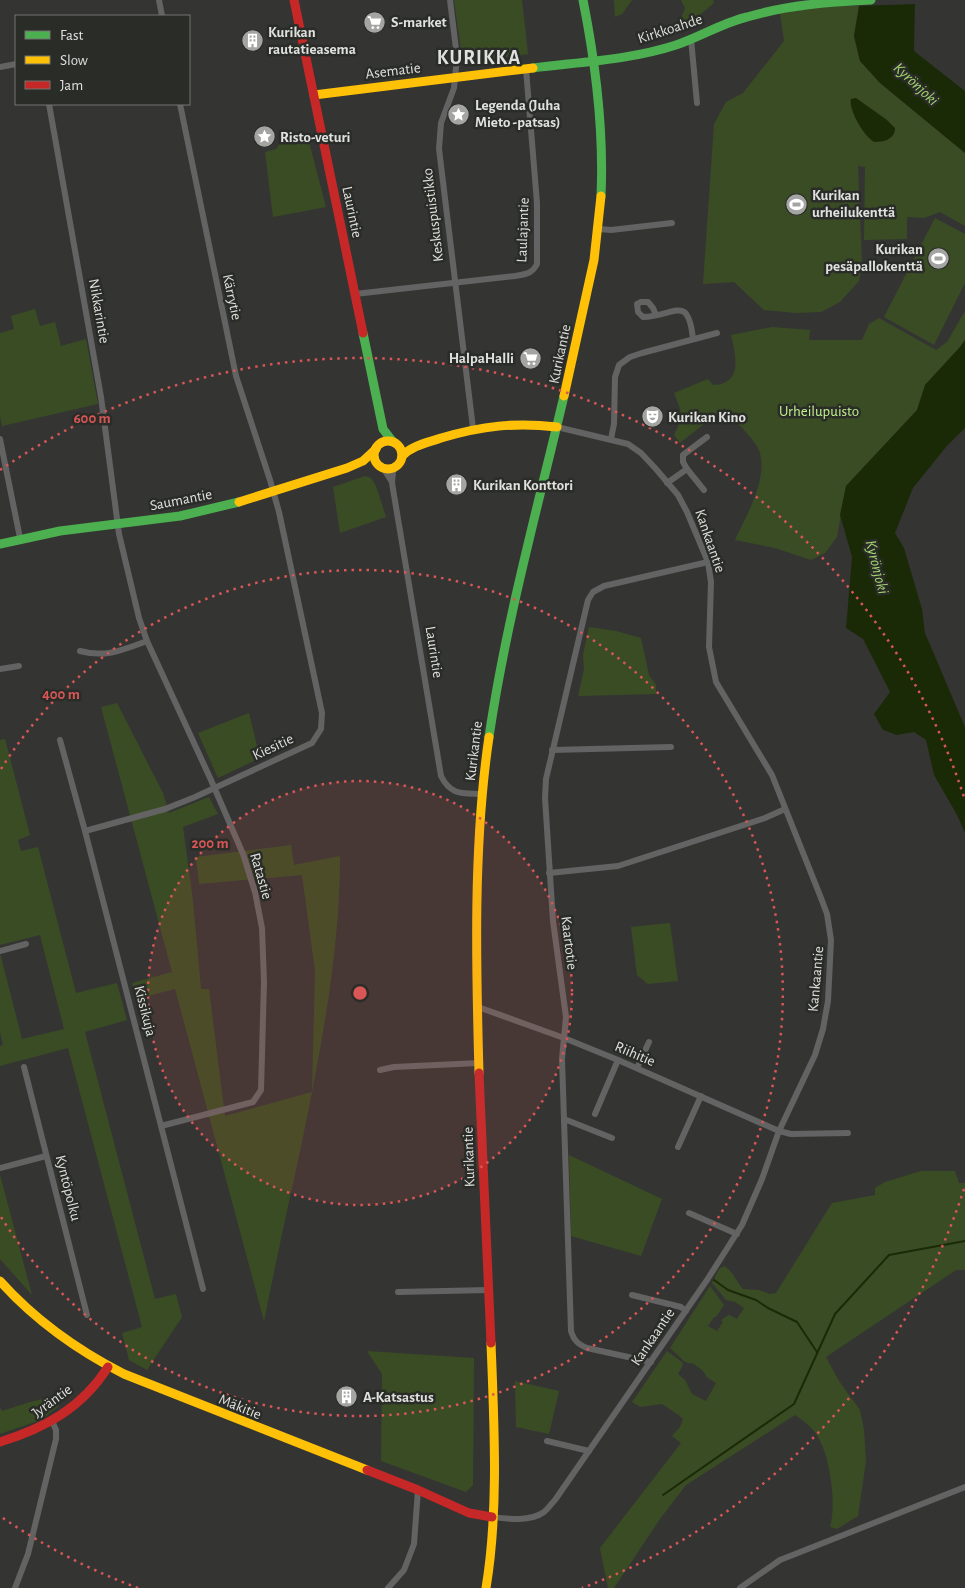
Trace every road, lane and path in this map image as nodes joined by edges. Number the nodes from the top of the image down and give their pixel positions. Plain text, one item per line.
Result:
1 (159, 0) edge
2 (294, 0) edge
3 (450, 0) edge
4 (583, 0) edge
5 (871, 0) edge
6 (844, 1) edge
7 (162, 15) edge
8 (691, 39) junction
9 (594, 61) junction
10 (15, 64) edge
11 (0, 67) edge
12 (526, 69) junction
13 (455, 78) junction
14 (314, 95) junction
15 (697, 103) dead end
16 (49, 105) edge
17 (180, 105) edge
18 (672, 223) dead end
19 (599, 229) junction
20 (456, 282) junction
21 (355, 294) junction
22 (656, 315) dead end
23 (717, 333) dead end
24 (693, 339) junction
25 (557, 426) junction
26 (473, 428) junction
27 (383, 429) junction
28 (707, 437) dead end
29 (0, 439) edge
30 (611, 439) junction
31 (394, 443) junction
32 (414, 446) junction
33 (378, 447) junction
34 (402, 456) junction
35 (363, 461) junction
36 (380, 466) junction
37 (396, 466) junction
38 (687, 469) junction
39 (668, 482) junction
40 (392, 483) junction
41 (704, 490) dead end
42 (274, 492) junction
43 (118, 524) junction
44 (20, 538) junction
45 (0, 544) edge
46 (708, 562) junction
47 (147, 642) junction
48 (80, 651) dead end
49 (19, 666) dead end
50 (0, 669) edge
51 (60, 740) dead end
52 (671, 747) dead end
53 (552, 750) junction
54 (214, 788) junction
55 (482, 794) junction
56 (785, 809) junction
57 (86, 832) junction
58 (549, 873) junction
59 (26, 944) dead end
60 (0, 950) edge
61 (478, 1007) junction
62 (564, 1038) junction
63 (649, 1042) dead end
64 (618, 1060) junction
65 (479, 1063) junction
66 (24, 1067) dead end
67 (637, 1068) junction
68 (380, 1070) dead end
69 (701, 1096) junction
70 (595, 1114) dead end
71 (564, 1119) junction
72 (162, 1126) junction
73 (779, 1131) junction
74 (848, 1132) dead end
75 (612, 1138) dead end
76 (678, 1147) dead end
77 (46, 1156) junction
78 (0, 1168) edge
79 (689, 1213) dead end
80 (737, 1234) junction
81 (1, 1284) edge
82 (204, 1288) dead end
83 (489, 1290) junction
84 (398, 1292) dead end
85 (632, 1295) dead end
86 (686, 1311) junction
87 (88, 1315) dead end
88 (651, 1362) junction
89 (108, 1366) junction
90 (52, 1420) junction
91 (547, 1440) dead end
92 (0, 1442) edge
93 (589, 1451) junction
94 (965, 1487) edge
95 (418, 1490) junction
96 (492, 1517) junction
97 (15, 1588) edge
98 (388, 1588) edge
99 (486, 1588) edge
100 (740, 1588) edge

1 - 7 street
2 - 14 street, Laurintie
3 - 13 street, Keskuspuistikko
4 - 9 street, Kurikantie
5 - 6 street, Kirkkoahde
6 - 8 street, Kirkkoahde
8 - 9 street, Kirkkoahde
8 - 15 street
9 - 12 street, Asematie
9 - 19 street, Kurikantie
10 - 11 street
12 - 13 street, Asematie
12 - 20 street, Laulajantie
13 - 14 street, Asematie
13 - 20 street, Keskuspuistikko
14 - 21 street, Laurintie
16 - 43 street, Nikkarintie
17 - 42 street, Kärrytie
18 - 19 street
19 - 25 street, Kurikantie
20 - 21 street, Laulajantie
20 - 26 street, Keskuspuistikko
21 - 27 street, Laurintie
22 - 24 street
23 - 24 street
24 - 30 street
25 - 26 street
25 - 30 street, Kankaantie
25 - 55 street, Kurikantie
26 - 32 street
27 - 31 street, Laurintie
27 - 33 street, Laurintie
28 - 38 street
29 - 44 street
30 - 39 street, Kankaantie
31 - 32 street
31 - 33 street
31 - 34 street
32 - 34 street
33 - 35 street, Saumantie
33 - 36 street
34 - 37 street
35 - 36 street
35 - 42 street, Saumantie
36 - 37 street
36 - 40 street, Laurintie
37 - 40 street, Laurintie
38 - 39 street
38 - 41 street
39 - 46 street, Kankaantie
40 - 55 street, Laurintie
42 - 43 street, Saumantie
42 - 54 street, Kiesitie
43 - 44 street, Saumantie
43 - 47 street, Ratastie
44 - 45 street, Saumantie
46 - 53 street, Kaartotie
46 - 56 street, Kankaantie
47 - 48 street
47 - 54 street, Ratastie
49 - 50 street
51 - 57 street, Kissikuja
52 - 53 street
53 - 58 street, Kaartotie
54 - 57 street, Kiesitie
54 - 72 street, Ratastie
55 - 61 street, Kurikantie
56 - 58 street
56 - 73 street, Kankaantie
57 - 72 street, Kissikuja
58 - 62 street, Kaartotie
59 - 60 street
61 - 62 street, Riihitie
61 - 65 street, Kurikantie
62 - 64 street, Riihitie
62 - 71 street, Kaartotie
63 - 67 street
64 - 67 street, Riihitie
64 - 70 street
65 - 68 street
65 - 83 street, Kurikantie
66 - 77 street, Kyntöpolku
67 - 69 street, Riihitie
69 - 73 street, Riihitie
69 - 76 street
71 - 75 street
71 - 88 street, Kaartotie
72 - 82 street, Kissikuja
73 - 74 street, Riihitie
73 - 80 street, Kankaantie
77 - 78 street
77 - 87 street, Kyntöpolku
79 - 80 street
80 - 86 street, Kankaantie
81 - 89 street, Mäkitie
83 - 84 street
83 - 96 street, Kurikantie
85 - 86 street
86 - 88 street, Kankaantie
88 - 93 street, Kankaantie
89 - 90 street, Jyräntie
89 - 95 street, Mäkitie
90 - 92 street, Jyräntie
90 - 97 street
91 - 93 street
93 - 96 street, Kankaantie
94 - 100 street
95 - 96 street, Mäkitie
95 - 98 street
96 - 99 street, Kurikantie

